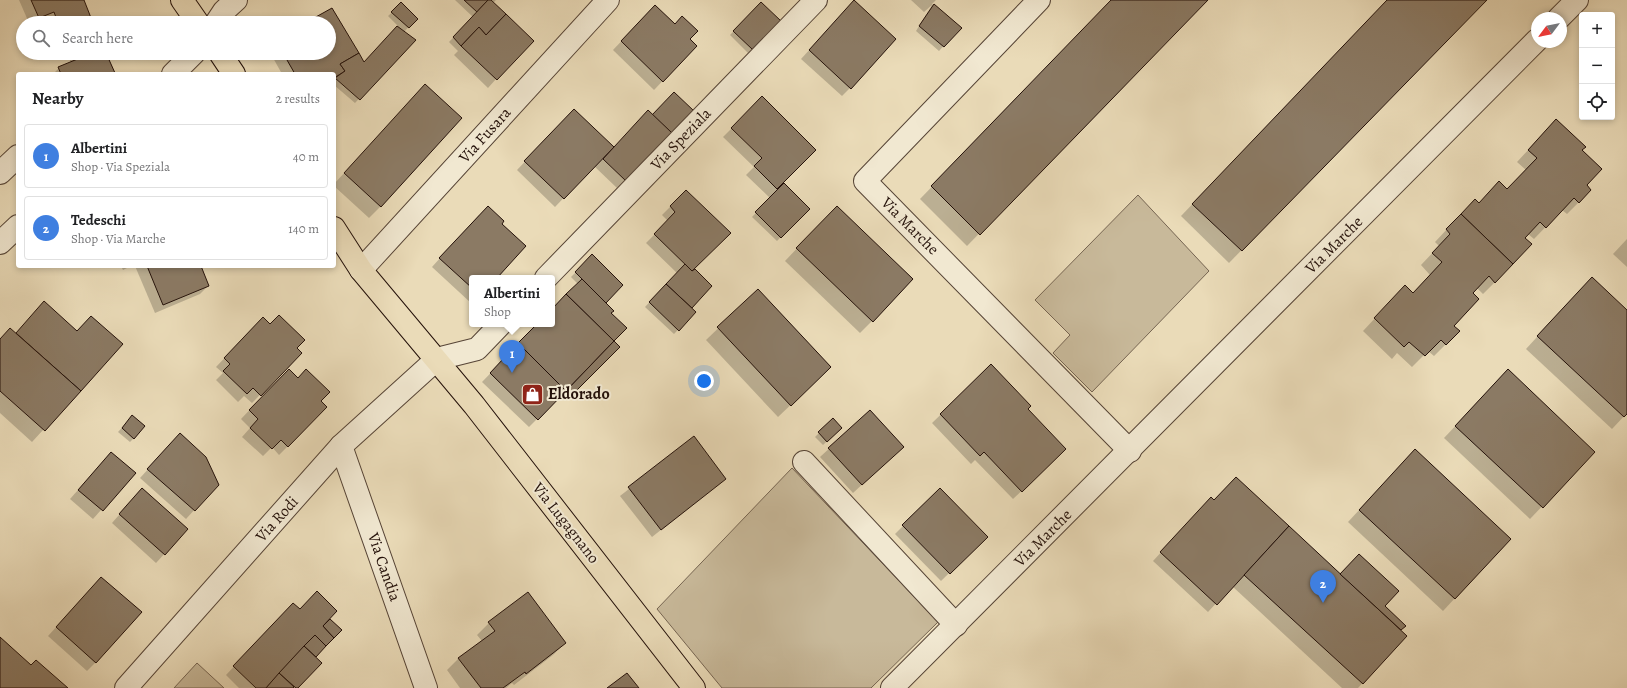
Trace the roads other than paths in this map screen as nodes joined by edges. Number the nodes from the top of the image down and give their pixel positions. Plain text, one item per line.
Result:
1 (182, 0) edge
2 (236, 0) edge
3 (608, 0) edge
4 (816, 0) edge
5 (1039, 0) edge
6 (1577, 0) edge
7 (1565, 12) edge
8 (193, 16) edge
9 (221, 16) edge
10 (1531, 46) edge
11 (187, 60) edge
12 (225, 60) edge
13 (175, 72) edge
14 (233, 72) edge
15 (16, 159) edge
16 (0, 174) edge
17 (16, 228) edge
18 (336, 231) edge
19 (0, 243) edge
20 (361, 270) junction
21 (549, 275) edge
22 (498, 327) edge
23 (437, 359) junction
24 (341, 446) junction
25 (1130, 451) junction
26 (804, 462) dead end
27 (956, 625) junction
28 (126, 688) edge
29 (426, 688) edge
30 (694, 688) edge
31 (892, 688) edge

1 - 8 main road
2 - 9 street
3 - 20 street, Via Fusara
4 - 21 street, Via Speziala
5 - 25 street, Via Marche
6 - 7 street
10 - 25 street, Via Marche
11 - 13 street
12 - 14 main road
15 - 16 street
17 - 19 street
18 - 20 main road, Via Lugagnano
20 - 23 main road, Via Lugagnano
22 - 23 street
23 - 24 street, Via Rodi
23 - 30 main road, Via Lugagnano
24 - 28 street, Via Rodi
24 - 29 street, Via Candia
25 - 27 street, Via Marche
26 - 27 street
27 - 31 street, Via Marche

